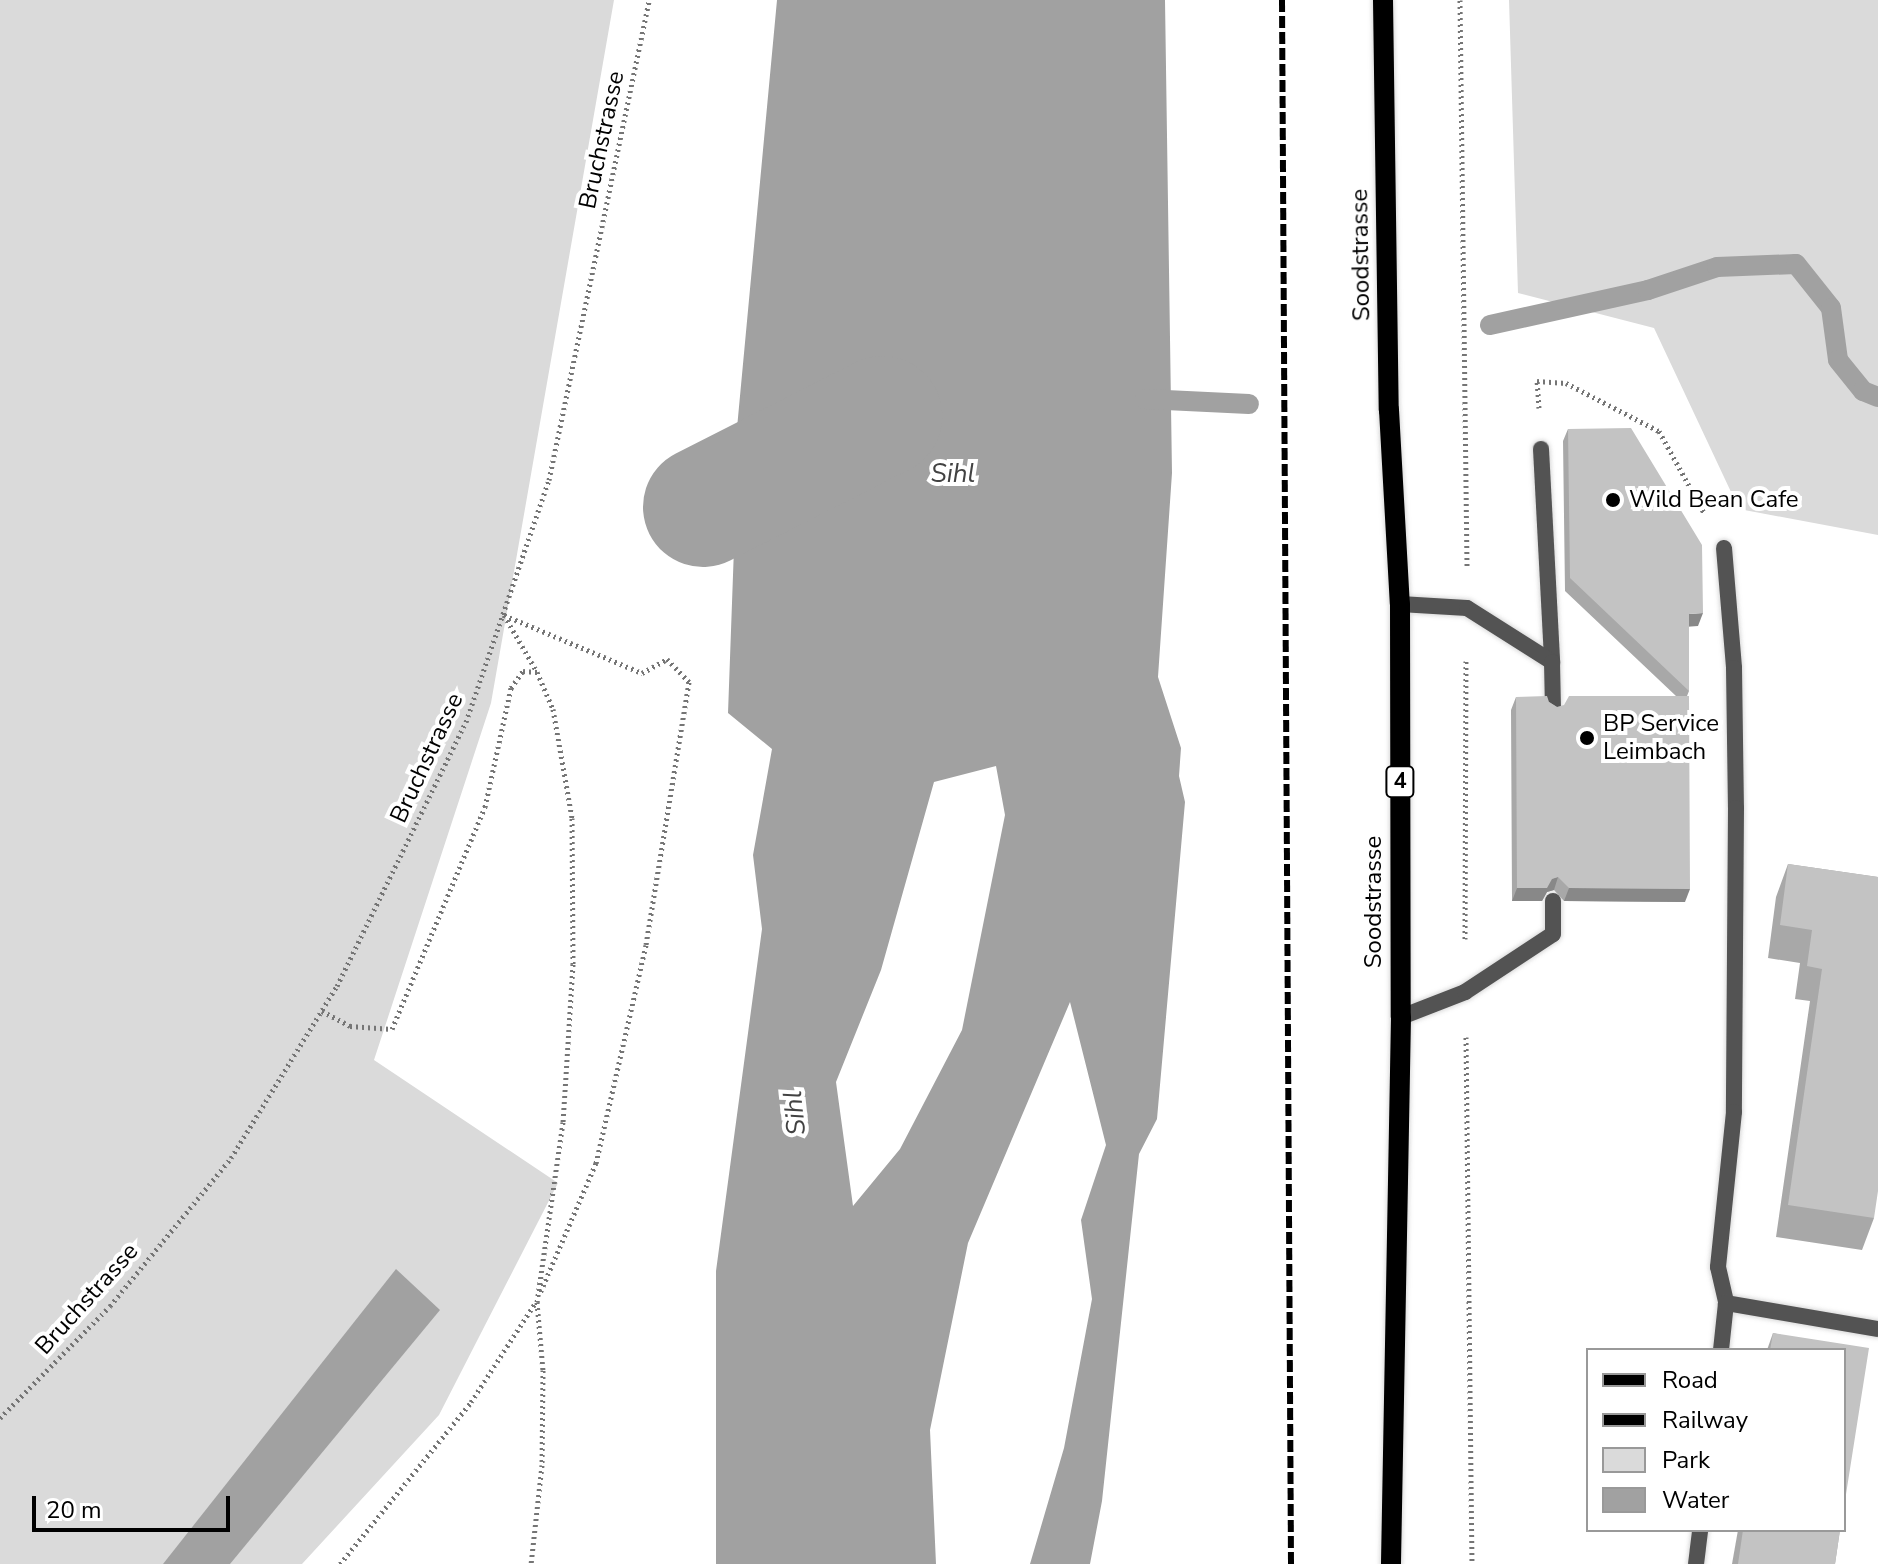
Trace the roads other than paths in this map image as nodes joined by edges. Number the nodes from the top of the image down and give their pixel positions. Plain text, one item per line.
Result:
1 (1383, 0) edge
2 (1541, 449) dead end
3 (1724, 548) road end
4 (1400, 604) junction
5 (1552, 662) junction
6 (1553, 709) edge
7 (1553, 901) edge
8 (1401, 1017) junction
9 (1726, 1303) junction
10 (1878, 1329) edge
11 (1721, 1348) edge
12 (1700, 1532) edge
13 (1391, 1564) edge
14 (1696, 1564) edge

1 - 4 main road, Soodstrasse / 4
2 - 5 street
3 - 9 street
4 - 5 street
4 - 8 main road, Soodstrasse / 4
5 - 6 street
7 - 8 street
8 - 13 main road, Soodstrasse / 4
9 - 10 street
9 - 11 street
12 - 14 street

